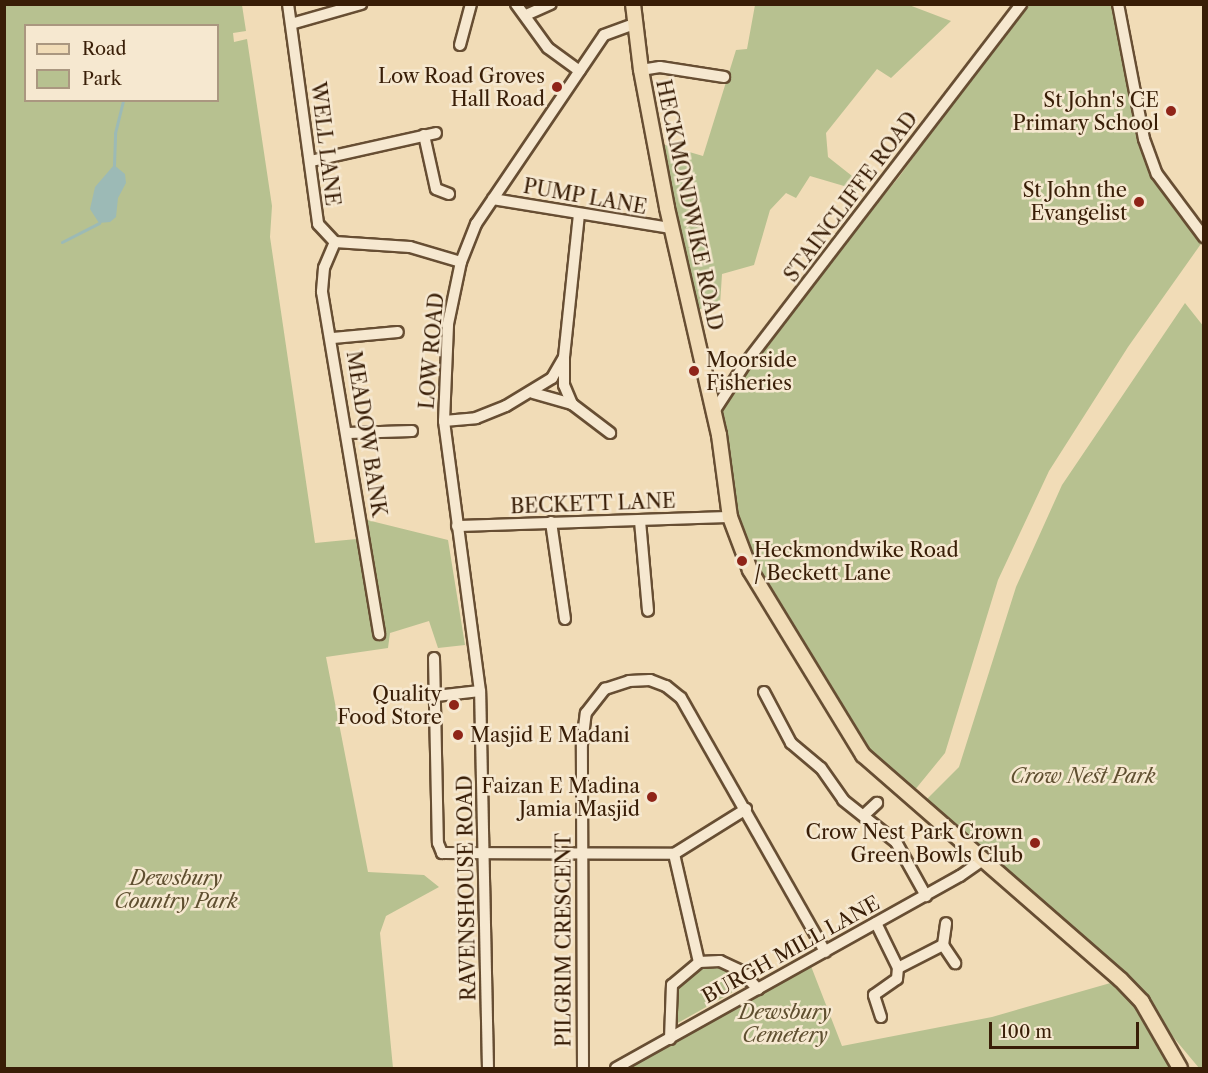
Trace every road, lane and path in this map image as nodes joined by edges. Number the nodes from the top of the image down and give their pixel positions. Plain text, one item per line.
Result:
1 (288, 4) edge
2 (361, 4) edge
3 (471, 4) edge
4 (516, 4) edge
5 (551, 4) edge
6 (633, 4) edge
7 (1021, 4) edge
8 (1118, 4) edge
9 (526, 15) junction
10 (291, 24) junction
11 (634, 24) junction
12 (460, 45) dead end
13 (641, 70) junction
14 (580, 71) junction
15 (724, 77) dead end
16 (436, 133) dead end
17 (424, 135) junction
18 (311, 161) junction
19 (449, 194) dead end
20 (493, 199) junction
21 (579, 215) junction
22 (671, 228) junction
23 (1203, 237) edge
24 (335, 242) junction
25 (461, 262) junction
26 (398, 332) dead end
27 (333, 338) junction
28 (564, 357) junction
29 (533, 393) junction
30 (572, 404) junction
31 (713, 413) junction
32 (444, 422) junction
33 (412, 431) dead end
34 (348, 433) junction
35 (610, 433) dead end
36 (730, 517) junction
37 (640, 521) junction
38 (551, 522) junction
39 (457, 526) junction
40 (648, 611) dead end
41 (565, 619) dead end
42 (379, 634) dead end
43 (475, 634) joint
44 (434, 658) dead end
45 (480, 691) junction
46 (764, 692) dead end
47 (436, 696) junction
48 (877, 803) dead end
49 (746, 809) junction
50 (864, 815) junction
51 (484, 854) junction
52 (674, 854) junction
53 (582, 855) junction
54 (982, 860) junction
55 (926, 896) junction
56 (876, 923) junction
57 (946, 923) dead end
58 (943, 945) junction
59 (825, 952) junction
60 (699, 962) junction
61 (955, 963) dead end
62 (898, 968) junction
63 (758, 989) junction
64 (881, 1017) dead end
65 (670, 1039) junction
66 (488, 1068) edge
67 (583, 1068) edge
68 (616, 1068) edge
69 (1180, 1068) edge

1 - 10 street, WELL LANE
2 - 10 street
3 - 12 street
4 - 9 street
5 - 9 street
6 - 11 main road, HECKMONDWIKE ROAD
7 - 31 street, STAINCLIFFE ROAD
8 - 23 street
9 - 14 street
10 - 18 street, WELL LANE
11 - 13 main road, HECKMONDWIKE ROAD
11 - 14 street, LOW ROAD
13 - 15 street
13 - 22 main road, HECKMONDWIKE ROAD
14 - 20 street, LOW ROAD
16 - 17 street
17 - 18 street
17 - 19 street
18 - 24 street, WELL LANE
20 - 21 street, PUMP LANE
20 - 25 street, LOW ROAD
21 - 22 street, PUMP LANE
21 - 28 street
22 - 31 main road, HECKMONDWIKE ROAD
24 - 25 street
24 - 27 street, MEADOW BANK
25 - 32 street, LOW ROAD
26 - 27 street
27 - 34 street, MEADOW BANK
28 - 29 street
28 - 30 street
29 - 30 street
29 - 32 street
30 - 35 street
31 - 36 main road, HECKMONDWIKE ROAD
32 - 39 street, LOW ROAD
33 - 34 street
34 - 42 street, MEADOW BANK
36 - 37 street, BECKETT LANE
36 - 54 main road, HECKMONDWIKE ROAD
37 - 38 street, BECKETT LANE
37 - 40 street
38 - 39 street, BECKETT LANE
38 - 41 street
39 - 43 street, LOW ROAD
43 - 45 street, RAVENSHOUSE ROAD
44 - 47 street
45 - 47 street
45 - 51 street, RAVENSHOUSE ROAD
46 - 50 street
47 - 51 street
48 - 50 street
49 - 52 street
49 - 53 street, PILGRIM CRESCENT
49 - 59 street, PILGRIM CRESCENT
50 - 55 street
51 - 53 street
51 - 66 street, RAVENSHOUSE ROAD
52 - 53 street
52 - 60 street
53 - 67 street, PILGRIM CRESCENT
54 - 55 street, BURGH MILL LANE
54 - 69 main road, HECKMONDWIKE ROAD
55 - 56 street, BURGH MILL LANE
56 - 59 street, BURGH MILL LANE
56 - 62 street
57 - 58 street
58 - 61 street
58 - 62 street
59 - 63 street, BURGH MILL LANE
60 - 63 street
60 - 65 street
62 - 64 street
63 - 65 street, BURGH MILL LANE
65 - 68 street, BURGH MILL LANE

